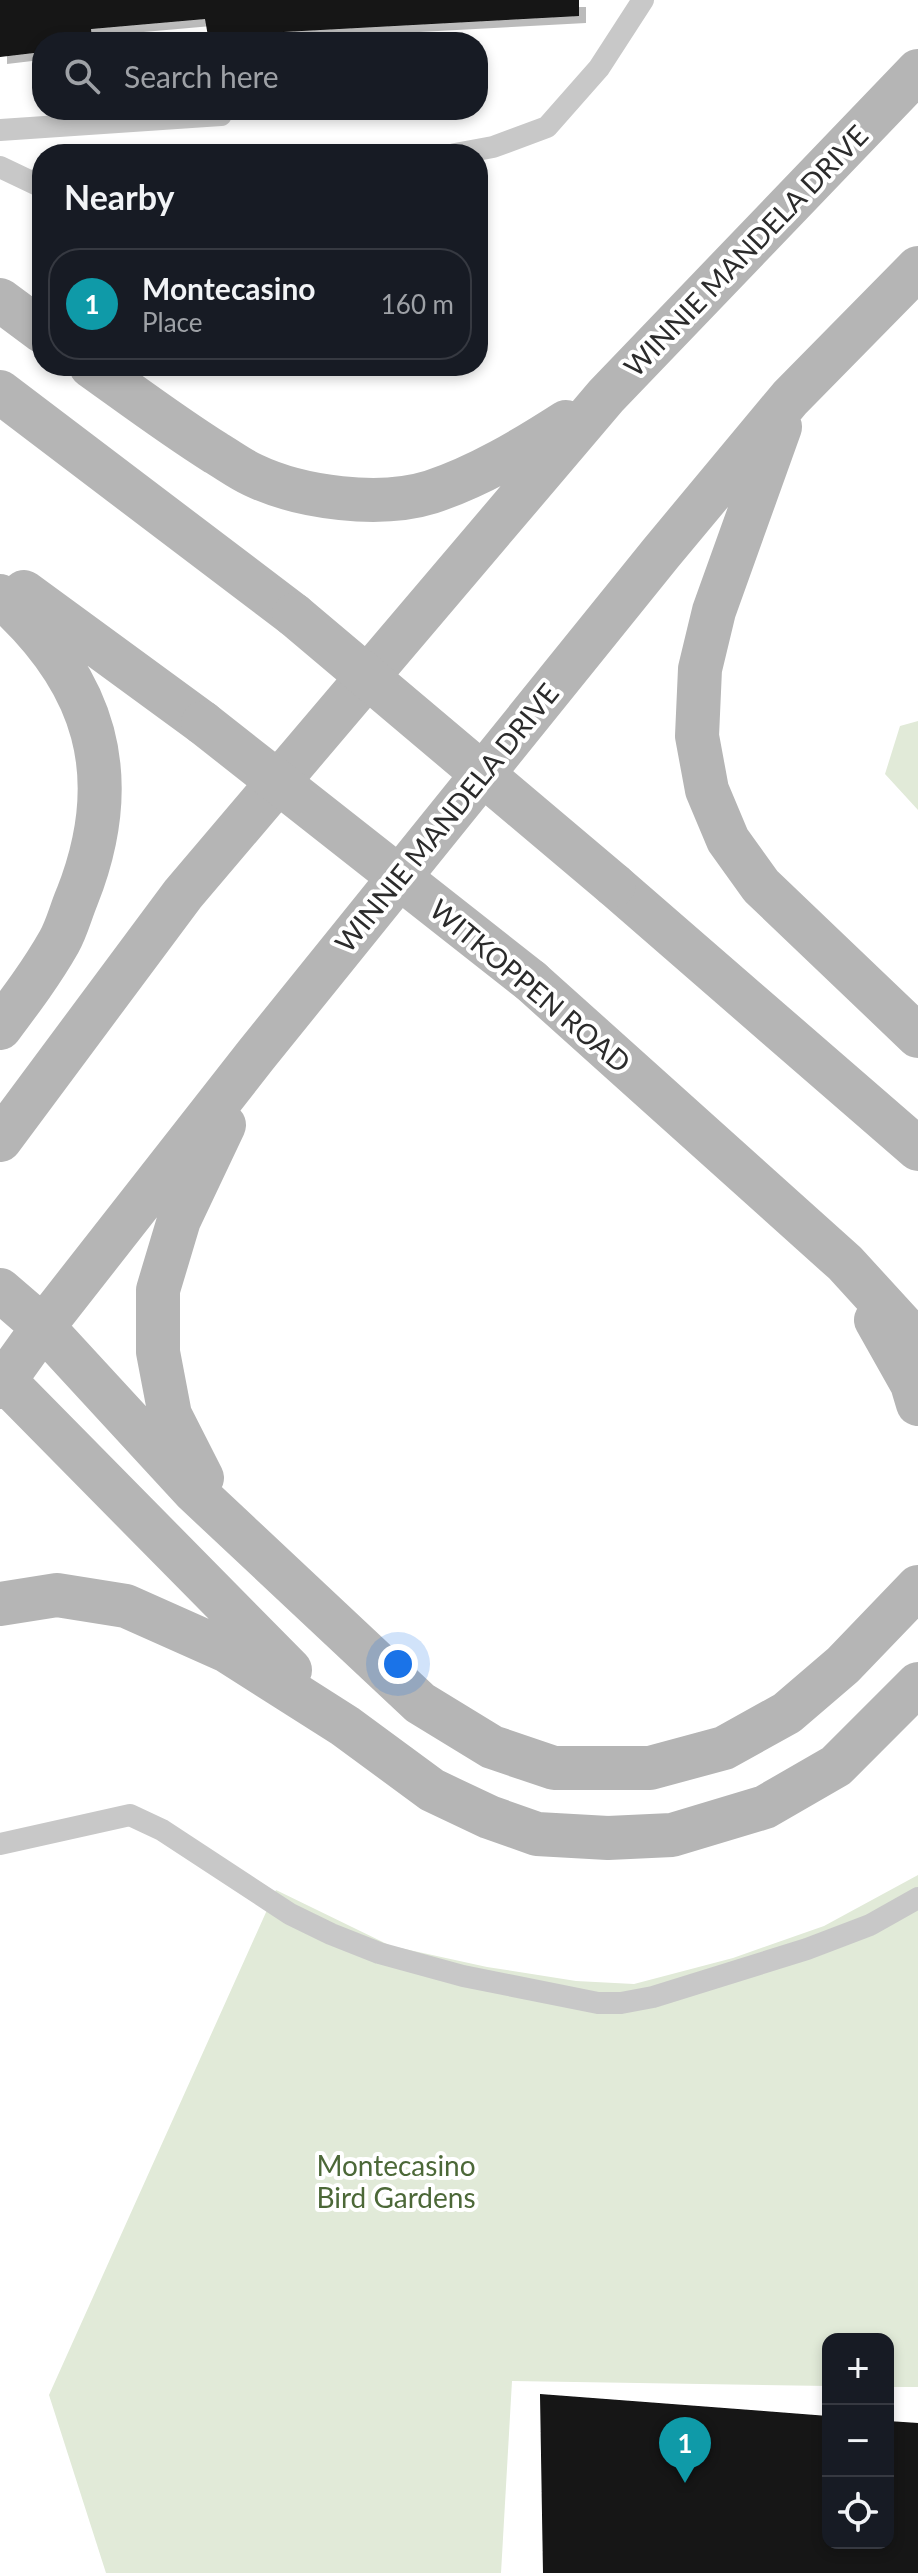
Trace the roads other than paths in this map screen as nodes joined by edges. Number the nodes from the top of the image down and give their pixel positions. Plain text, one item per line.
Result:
1 (643, 0) edge
2 (918, 71) edge
3 (147, 120) edge
4 (0, 130) edge
5 (488, 148) edge
6 (0, 167) edge
7 (32, 182) edge
8 (918, 268) edge
9 (0, 300) edge
10 (32, 324) edge
11 (105, 376) edge
12 (0, 392) edge
13 (606, 396) junction
14 (790, 398) junction
15 (0, 574) edge
16 (0, 596) edge
17 (0, 1028) edge
18 (918, 1036) edge
19 (256, 1055) junction
20 (0, 1140) edge
21 (918, 1149) edge
22 (845, 1263) junction
23 (0, 1290) edge
24 (43, 1327) junction
25 (918, 1343) edge
26 (2, 1381) edge
27 (918, 1404) edge
28 (224, 1519) junction
29 (918, 1553) edge
30 (909, 1597) edge
31 (0, 1604) edge
32 (918, 1684) edge
33 (345, 1726) junction
34 (0, 1844) edge
35 (918, 1898) edge

1 - 5 lane
2 - 13 main road, WINNIE MANDELA DRIVE
3 - 4 lane
6 - 7 lane
8 - 14 main road, WINNIE MANDELA DRIVE
9 - 10 main road
11 - 13 main road
12 - 21 main road, bridge
13 - 20 main road, WINNIE MANDELA DRIVE
14 - 18 main road
14 - 19 main road, WINNIE MANDELA DRIVE
15 - 22 main road, WITKOPPEN ROAD, bridge
16 - 17 main road
19 - 24 main road, WINNIE MANDELA DRIVE
19 - 28 main road
22 - 25 main road, WITKOPPEN ROAD
22 - 27 main road
23 - 24 main road
24 - 26 main road, WINNIE MANDELA DRIVE
24 - 28 main road
26 - 33 main road
28 - 30 main road
29 - 30 main road
31 - 33 main road
32 - 33 main road
34 - 35 lane

